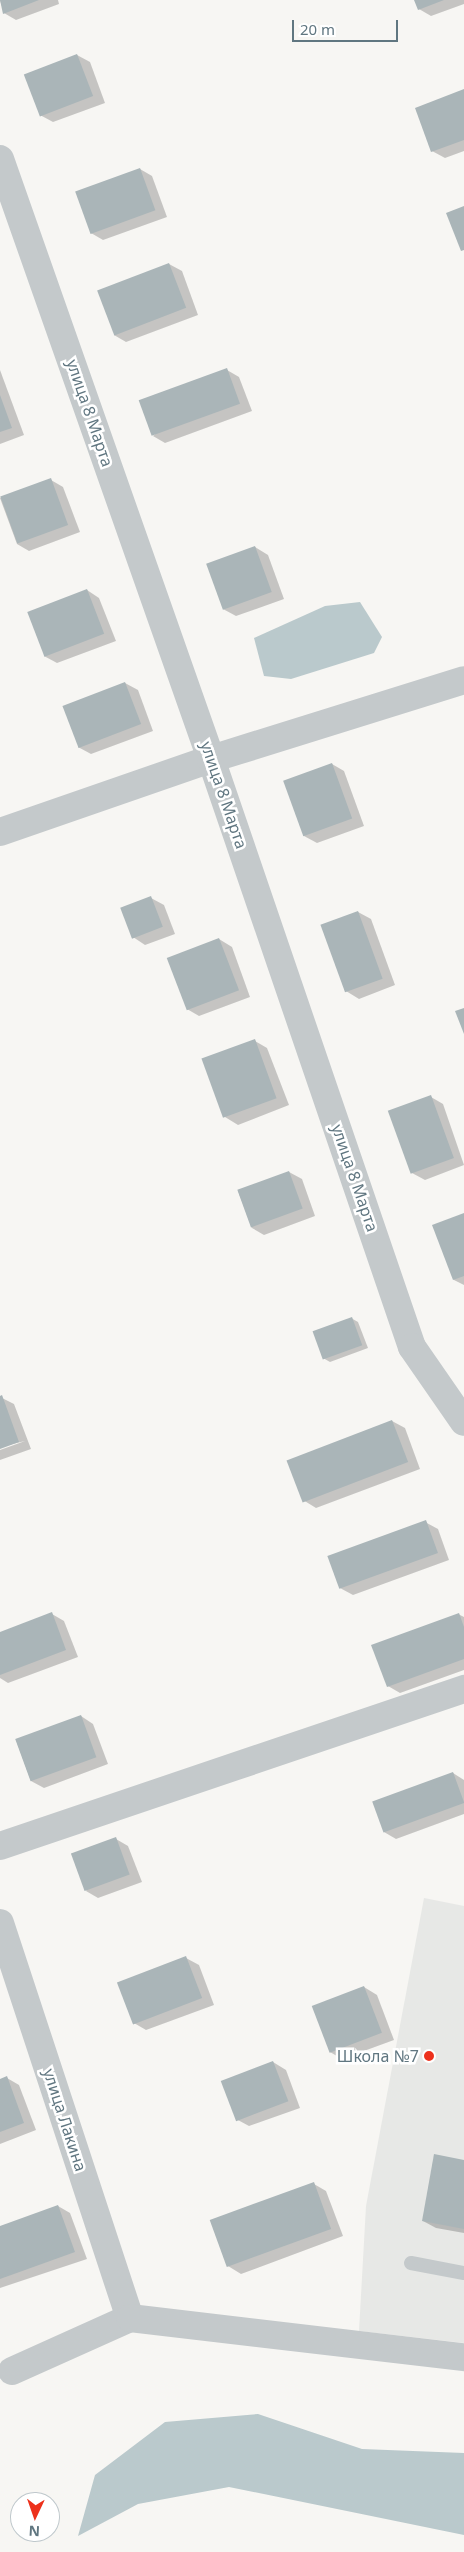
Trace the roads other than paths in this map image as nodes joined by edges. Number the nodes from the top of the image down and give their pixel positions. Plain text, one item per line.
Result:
1 (0, 159) edge
2 (464, 680) edge
3 (211, 759) junction
4 (0, 832) edge
5 (464, 1422) edge
6 (464, 1689) edge
7 (0, 1846) edge
8 (0, 1923) edge
9 (411, 2263) dead end
10 (464, 2273) edge
11 (130, 2318) junction
12 (464, 2357) edge
13 (12, 2371) dead end

1 - 3 street, улица 8 Марта
2 - 3 street
3 - 4 street
3 - 5 street, улица 8 Марта
6 - 7 street
8 - 11 street, улица Лакина
9 - 10 lane
11 - 12 street
11 - 13 street

